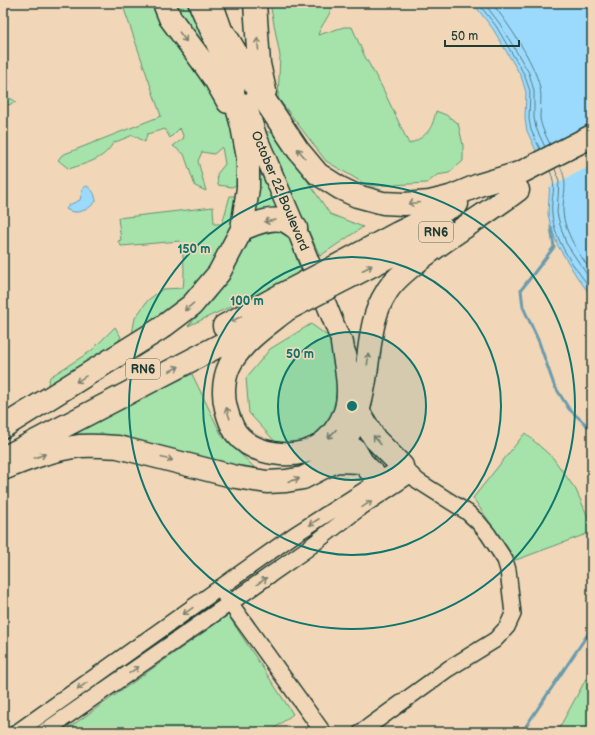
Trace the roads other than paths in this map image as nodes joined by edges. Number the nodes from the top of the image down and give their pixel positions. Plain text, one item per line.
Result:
1 (164, 3) edge
2 (198, 3) edge
3 (212, 3) edge
4 (255, 3) edge
5 (226, 36) junction
6 (228, 74) junction
7 (271, 110) junction
8 (250, 117) junction
9 (592, 136) edge
10 (592, 152) edge
11 (528, 177) junction
12 (296, 228) junction
13 (242, 229) junction
14 (209, 286) junction
15 (285, 305) junction
16 (342, 343) junction
17 (358, 411) junction
18 (3, 427) edge
19 (349, 436) junction
20 (3, 444) edge
21 (3, 458) edge
22 (362, 462) junction
23 (326, 465) junction
24 (3, 469) edge
25 (406, 470) junction
26 (383, 485) junction
27 (220, 588) junction
28 (230, 603) junction
29 (17, 732) edge
30 (44, 732) edge
31 (323, 732) edge
32 (361, 732) edge

1 -> 14 highway
2 - 6 main road
3 - 5 main road, October 22 Boulevard
7 -> 4 highway
5 - 7 highway
5 - 8 main road, October 22 Boulevard
6 - 8 main road
6 - 13 highway
11 -> 7 highway
8 - 12 main road, October 22 Boulevard
9 - 11 highway, RN6
10 - 11 highway, RN6
11 - 15 highway, RN6, bridge
17 -> 11 highway
12 -> 13 highway
12 - 16 main road, October 22 Boulevard
13 - 14 highway
14 -> 18 highway
16 -> 15 highway
15 -> 20 highway, RN6
21 -> 15 highway, RN6
16 - 17 main road, October 22 Boulevard
17 - 19 highway
25 -> 17 highway
19 - 22 highway
19 - 23 highway
22 - 23 highway
22 - 26 highway
24 -> 23 highway
25 - 26 street
25 - 32 street
26 -> 27 street
28 -> 26 street
27 - 28 street
27 -> 29 street
30 -> 28 street
28 - 31 street

